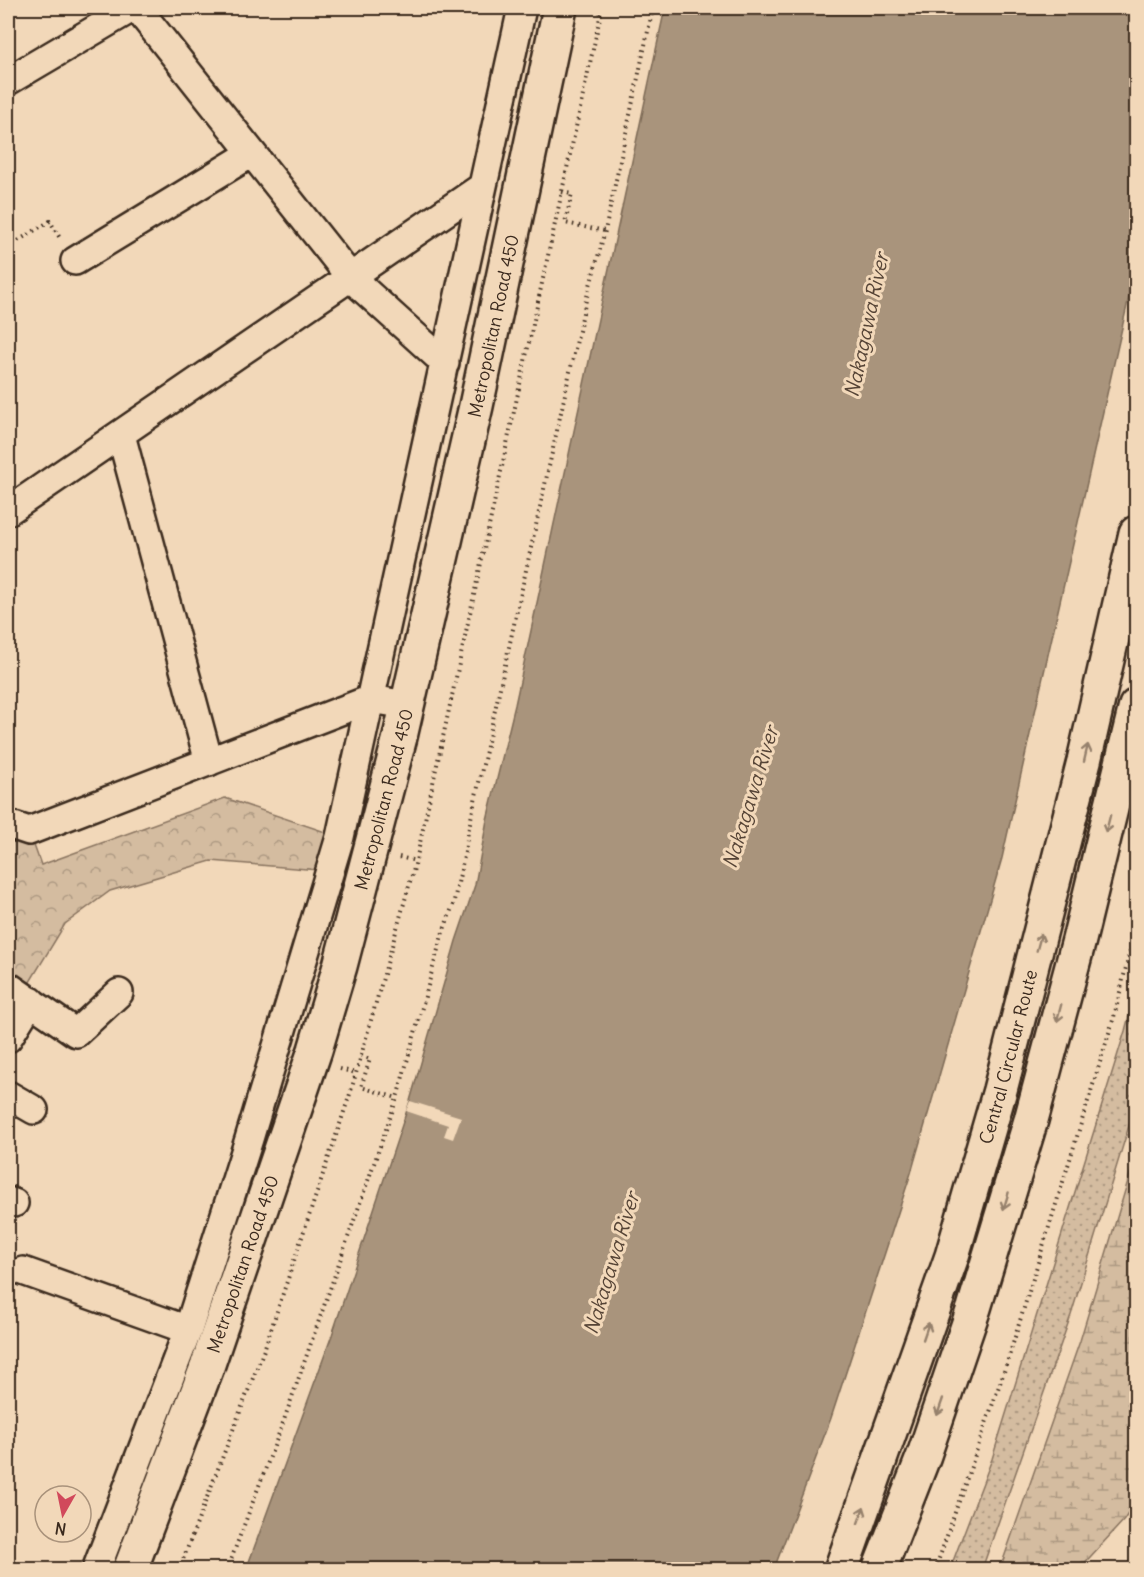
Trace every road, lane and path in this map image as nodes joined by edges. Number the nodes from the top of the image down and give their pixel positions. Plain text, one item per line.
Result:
1 (132, 8) edge
2 (137, 8) edge
3 (522, 8) edge
4 (560, 8) edge
5 (653, 8) edge
6 (8, 81) edge
7 (252, 153) junction
8 (482, 187) junction
9 (562, 192) dead end
10 (605, 231) junction
11 (8, 247) edge
12 (75, 261) joint
13 (351, 278) junction
14 (445, 363) junction
15 (121, 435) junction
16 (8, 511) edge
17 (1137, 533) edge
18 (371, 699) junction
19 (408, 705) junction
20 (1137, 706) edge
21 (209, 762) junction
22 (8, 824) edge
23 (1137, 926) edge
24 (8, 986) edge
25 (119, 993) dead end
26 (31, 1001) junction
27 (8, 1038) edge
28 (361, 1056) dead end
29 (8, 1095) edge
30 (397, 1098) junction
31 (34, 1110) dead end
32 (23, 1271) dead end
33 (188, 1330) junction
34 (96, 1569) edge
35 (130, 1569) edge
36 (227, 1569) edge
37 (841, 1569) edge
38 (879, 1569) edge
39 (935, 1569) edge

1 - 6 street
2 - 7 street
3 - 8 street
4 - 19 main road, Metropolitan Road 450
5 - 10 path
7 - 12 street
7 - 13 street
8 - 13 street
8 - 14 street
9 - 10 path
10 - 30 path
11 - 12 path
13 - 14 street
13 - 15 street
14 - 18 street
15 - 16 street
15 - 21 street
37 -> 17 main road, Central Circular Route
18 - 19 street
18 - 21 street
18 - 33 street
19 - 35 main road, Metropolitan Road 450
20 -> 38 main road, Central Circular Route
21 - 22 street
23 - 39 path
24 - 26 street
25 - 26 street
26 - 27 street
28 - 30 path
29 - 31 street
30 - 36 path
32 - 33 street
33 - 34 street

